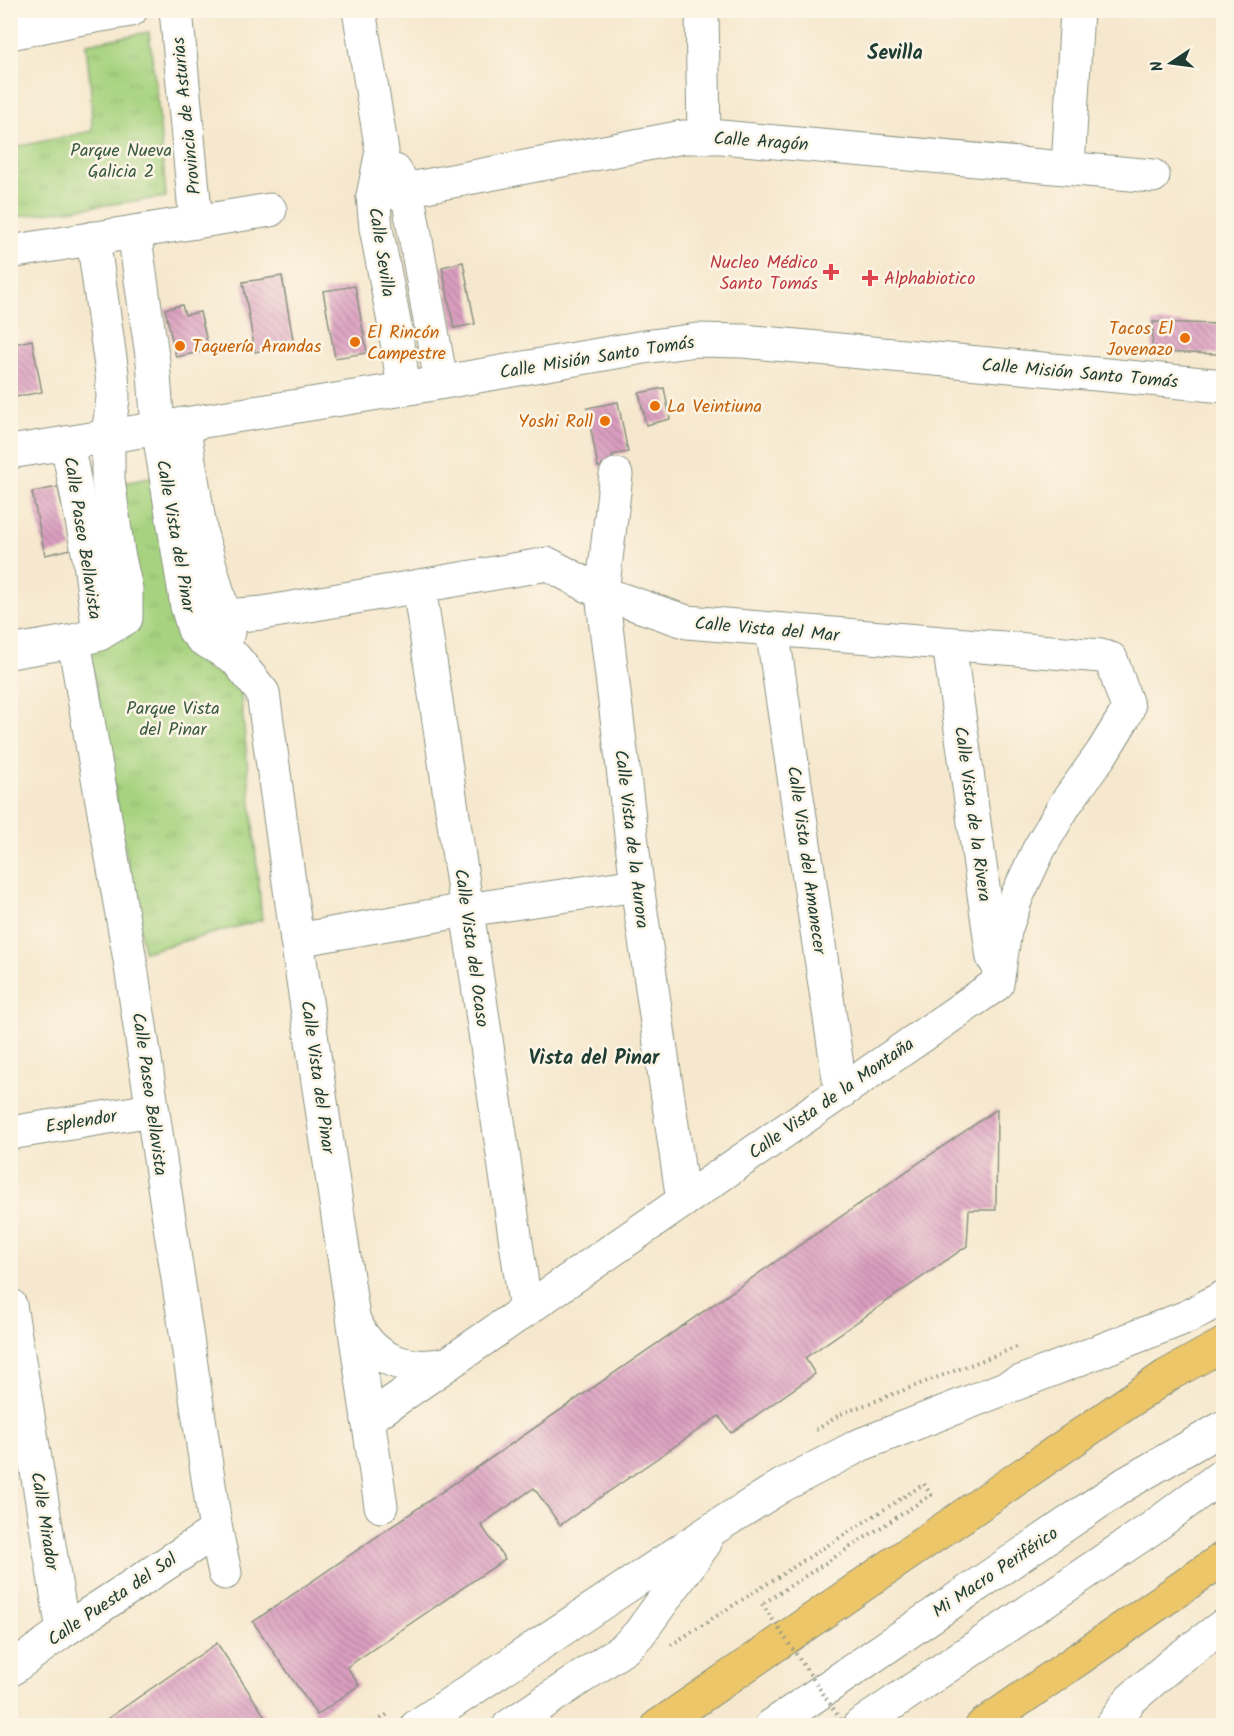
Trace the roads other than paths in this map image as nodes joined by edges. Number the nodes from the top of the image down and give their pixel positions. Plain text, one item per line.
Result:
1 (131, 10) edge
2 (176, 10) edge
3 (359, 10) edge
4 (702, 10) edge
5 (1077, 10) edge
6 (10, 33) edge
7 (705, 137) junction
8 (382, 151) junction
9 (1068, 168) junction
10 (1153, 176) dead end
11 (407, 190) junction
12 (373, 196) junction
13 (270, 210) dead end
14 (196, 222) junction
15 (134, 232) junction
16 (93, 238) junction
17 (10, 252) edge
18 (441, 382) junction
19 (1224, 386) edge
20 (404, 388) junction
21 (170, 425) junction
22 (108, 435) junction
23 (68, 443) junction
24 (10, 452) edge
25 (616, 475) dead end
26 (418, 586) junction
27 (602, 592) junction
28 (187, 606) junction
29 (225, 616) junction
30 (772, 629) junction
31 (86, 638) junction
32 (949, 645) junction
33 (10, 652) edge
34 (235, 658) junction
35 (637, 885) junction
36 (466, 910) junction
37 (297, 940) junction
38 (997, 984) junction
39 (841, 1092) junction
40 (153, 1110) junction
41 (10, 1133) edge
42 (683, 1201) junction
43 (1224, 1297) edge
44 (10, 1305) edge
45 (525, 1310) junction
46 (354, 1321) junction
47 (1224, 1344) edge
48 (447, 1364) junction
49 (1224, 1416) edge
50 (368, 1419) junction
51 (1224, 1427) edge
52 (1224, 1474) edge
53 (1125, 1484) junction
54 (1224, 1492) edge
55 (381, 1506) dead end
56 (716, 1527) junction
57 (1152, 1528) junction
58 (216, 1530) junction
59 (1224, 1558) edge
60 (225, 1573) dead end
61 (1224, 1625) edge
62 (63, 1631) junction
63 (10, 1670) edge
64 (417, 1725) edge
65 (510, 1725) edge
66 (658, 1725) edge
67 (771, 1725) edge
68 (859, 1725) edge
69 (982, 1725) edge
70 (1112, 1725) edge

1 - 6 street
2 - 14 street, Provincia de Asturias
3 - 8 street, Calle Sevilla
4 - 7 street
5 - 9 street
7 - 9 street, Calle Aragón
7 - 11 street, Calle Aragón
8 - 11 street, Calle Sevilla
8 - 12 street, Calle Sevilla
9 - 10 street, Calle Aragón
11 - 12 street, Calle Aragón
11 - 18 street, Calle Sevilla
12 - 20 street, Calle Sevilla
13 - 14 street
14 - 15 street
15 - 16 street
15 - 21 street
16 - 17 street
16 - 22 street
18 - 19 street, Calle Misión Santo Tomás
18 - 20 street, Calle Misión Santo Tomás
20 - 21 street, Calle Misión Santo Tomás
21 - 22 street, Calle Misión Santo Tomás
21 - 28 street, Calle Vista del Pinar
21 - 29 street, Calle Vista del Pinar
22 - 23 street, Calle Misión Santo Tomás
22 - 31 street, Calle Paseo Bellavista
23 - 24 street, Calle Misión Santo Tomás
23 - 31 street, Calle Paseo Bellavista
25 - 27 street, Calle Vista de la Aurora
26 - 27 street, Calle Vista del Mar
26 - 29 street, Calle Vista del Mar
26 - 36 street, Calle Vista del Ocaso
27 - 30 street, Calle Vista del Mar
27 - 35 street, Calle Vista de la Aurora
28 - 29 street, Calle Vista del Mar
28 - 34 street, Calle Vista del Pinar
29 - 34 street, Calle Vista del Pinar
30 - 32 street, Calle Vista del Mar
30 - 39 street, Calle Vista del Amanecer
31 - 33 street
31 - 40 street, Calle Paseo Bellavista
32 - 38 street, Calle Vista de la Rivera
32 - 38 street, Calle Vista del Mar
34 - 37 street, Calle Vista del Pinar
35 - 36 street
35 - 42 street, Calle Vista de la Aurora
36 - 37 street
36 - 45 street, Calle Vista del Ocaso
37 - 46 street, Calle Vista del Pinar
38 - 39 street, Calle Vista de la Montaña
39 - 42 street, Calle Vista de la Montaña
40 - 41 street, Esplendor
40 - 58 street, Calle Paseo Bellavista
42 - 45 street, Calle Vista de la Montaña
43 - 56 street
44 - 62 street, Calle Mirador
45 - 48 street, Calle Vista de la Montaña
46 - 48 street
46 - 50 street, Calle Vista del Pinar
47 - 66 highway
48 - 50 street, Calle Vista de la Montaña
49 - 53 street
50 - 55 street, Calle Vista del Pinar
51 - 53 street, Mi Macro Periférico
52 - 57 street
53 - 67 street, Mi Macro Periférico
54 - 57 street
56 - 64 street
56 - 65 street
57 - 68 street
58 - 60 street, Calle Paseo Bellavista
58 - 62 street, Calle Puesta del Sol
59 - 69 highway
61 - 70 street
62 - 63 street, Calle Puesta del Sol

